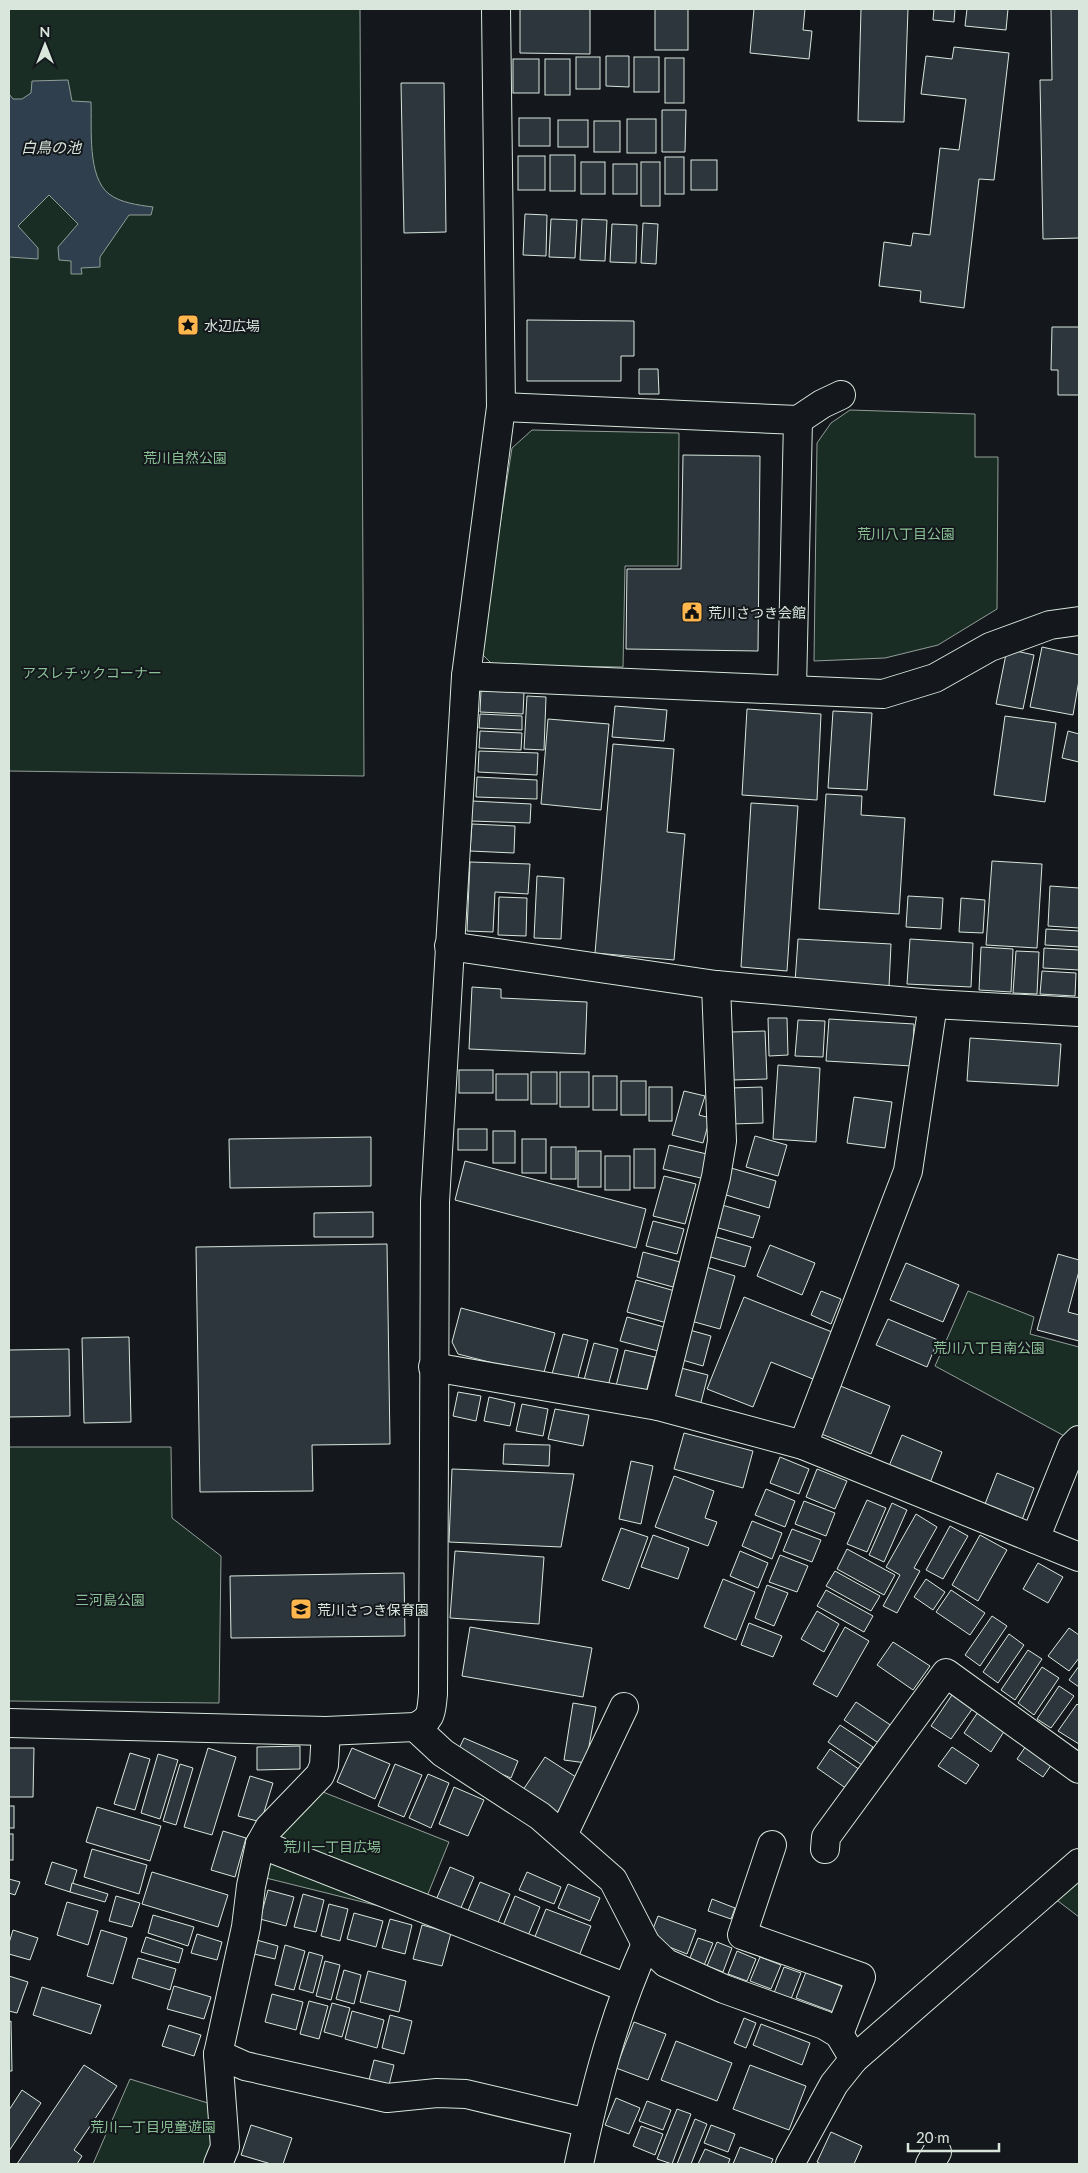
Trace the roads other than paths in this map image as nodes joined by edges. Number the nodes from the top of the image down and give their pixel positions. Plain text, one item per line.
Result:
1 (496, 9) edge
2 (841, 395) dead end
3 (501, 407) junction
4 (798, 420) junction
5 (1079, 621) edge
6 (466, 676) junction
7 (792, 689) junction
8 (449, 946) junction
9 (716, 985) junction
10 (932, 1004) junction
11 (1079, 1012) edge
12 (433, 1367) junction
13 (658, 1406) junction
14 (1079, 1440) edge
15 (803, 1445) junction
16 (1034, 1539) junction
17 (1079, 1557) edge
18 (624, 1708) dead end
19 (9, 1723) edge
20 (415, 1727) junction
21 (326, 1731) junction
22 (1079, 1769) edge
23 (562, 1835) junction
24 (260, 1844) junction
25 (772, 1845) dead end
26 (825, 1849) dead end
27 (1079, 1863) edge
28 (646, 1944) junction
29 (626, 1988) junction
30 (839, 2034) junction
31 (218, 2054) junction
32 (854, 2059) junction
33 (588, 2123) junction
34 (218, 2164) edge
35 (579, 2164) edge
36 (790, 2164) edge

1 - 3 street
2 - 4 street
3 - 4 street
3 - 6 street
4 - 7 street
5 - 7 street
6 - 7 street
6 - 8 street
8 - 9 street
8 - 12 street
9 - 10 street
9 - 13 street
10 - 11 street
10 - 15 street
12 - 13 street
12 - 20 street
13 - 15 street
14 - 16 street
15 - 16 street
16 - 17 street
18 - 23 street
19 - 21 street
20 - 21 street
20 - 23 street
21 - 24 street
22 - 26 street
23 - 28 street
24 - 29 street
24 - 31 street
25 - 30 street
27 - 32 street
28 - 29 street
28 - 30 street
29 - 33 street
30 - 32 street
31 - 33 street
31 - 34 street
32 - 36 street
33 - 35 street

